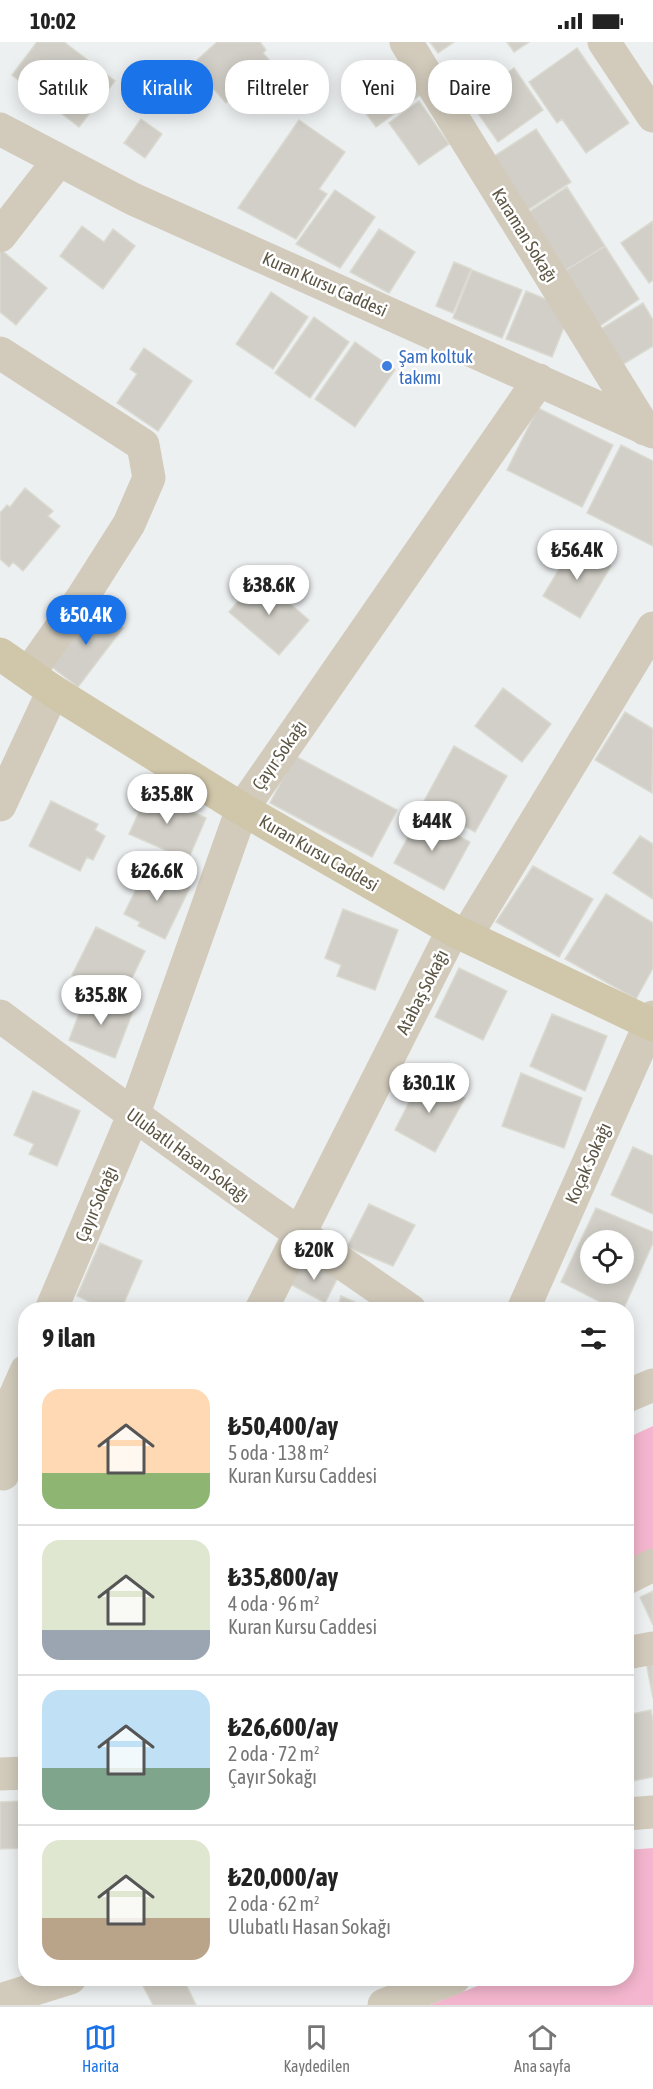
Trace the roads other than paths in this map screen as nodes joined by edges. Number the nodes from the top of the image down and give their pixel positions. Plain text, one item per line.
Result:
1 (406, 42) edge
2 (605, 43) edge
3 (653, 116) edge
4 (0, 129) edge
5 (59, 160) junction
6 (0, 236) edge
7 (0, 353) edge
8 (539, 380) junction
9 (649, 431) edge
10 (653, 628) edge
11 (0, 654) edge
12 (41, 682) junction
13 (0, 805) edge
14 (242, 809) junction
15 (460, 933) junction
16 (0, 1016) edge
17 (652, 1022) edge
18 (133, 1116) junction
19 (299, 1234) junction
20 (54, 1302) edge
21 (265, 1302) edge
22 (398, 1302) edge
23 (527, 1302) edge
24 (653, 1385) edge
25 (18, 1389) edge
26 (634, 1393) edge
27 (9, 1475) edge
28 (653, 1565) edge
29 (634, 1574) edge
30 (653, 1648) edge
31 (634, 1652) edge
32 (0, 1773) edge
33 (18, 1773) edge
34 (653, 1812) edge
35 (634, 1813) edge
36 (45, 1986) edge
37 (433, 1986) edge
38 (0, 2000) edge
39 (384, 2005) edge

1 - 9 street, Karaman Sokağı
2 - 3 street
4 - 5 street, Kuran Kursu Caddesi
5 - 6 street
5 - 8 street, Kuran Kursu Caddesi
7 - 12 street
8 - 9 street, Kuran Kursu Caddesi
8 - 14 street, Çayır Sokağı
10 - 15 street, Atabaş Sokağı
11 - 12 main road, Kuran Kursu Caddesi
12 - 13 street
12 - 14 main road, Kuran Kursu Caddesi
14 - 15 main road, Kuran Kursu Caddesi
14 - 18 street, Çayır Sokağı
15 - 17 main road, Kuran Kursu Caddesi
15 - 19 street, Atabaş Sokağı
16 - 18 street, Ulubatlı Hasan Sokağı
17 - 23 street, Koçak Sokağı
18 - 19 street, Ulubatlı Hasan Sokağı
18 - 20 street, Çayır Sokağı
19 - 21 street, Atabaş Sokağı
19 - 22 street, Ulubatlı Hasan Sokağı
24 - 26 street
25 - 27 street
28 - 29 street
30 - 31 street
32 - 33 street
34 - 35 street
36 - 38 street
37 - 39 street

